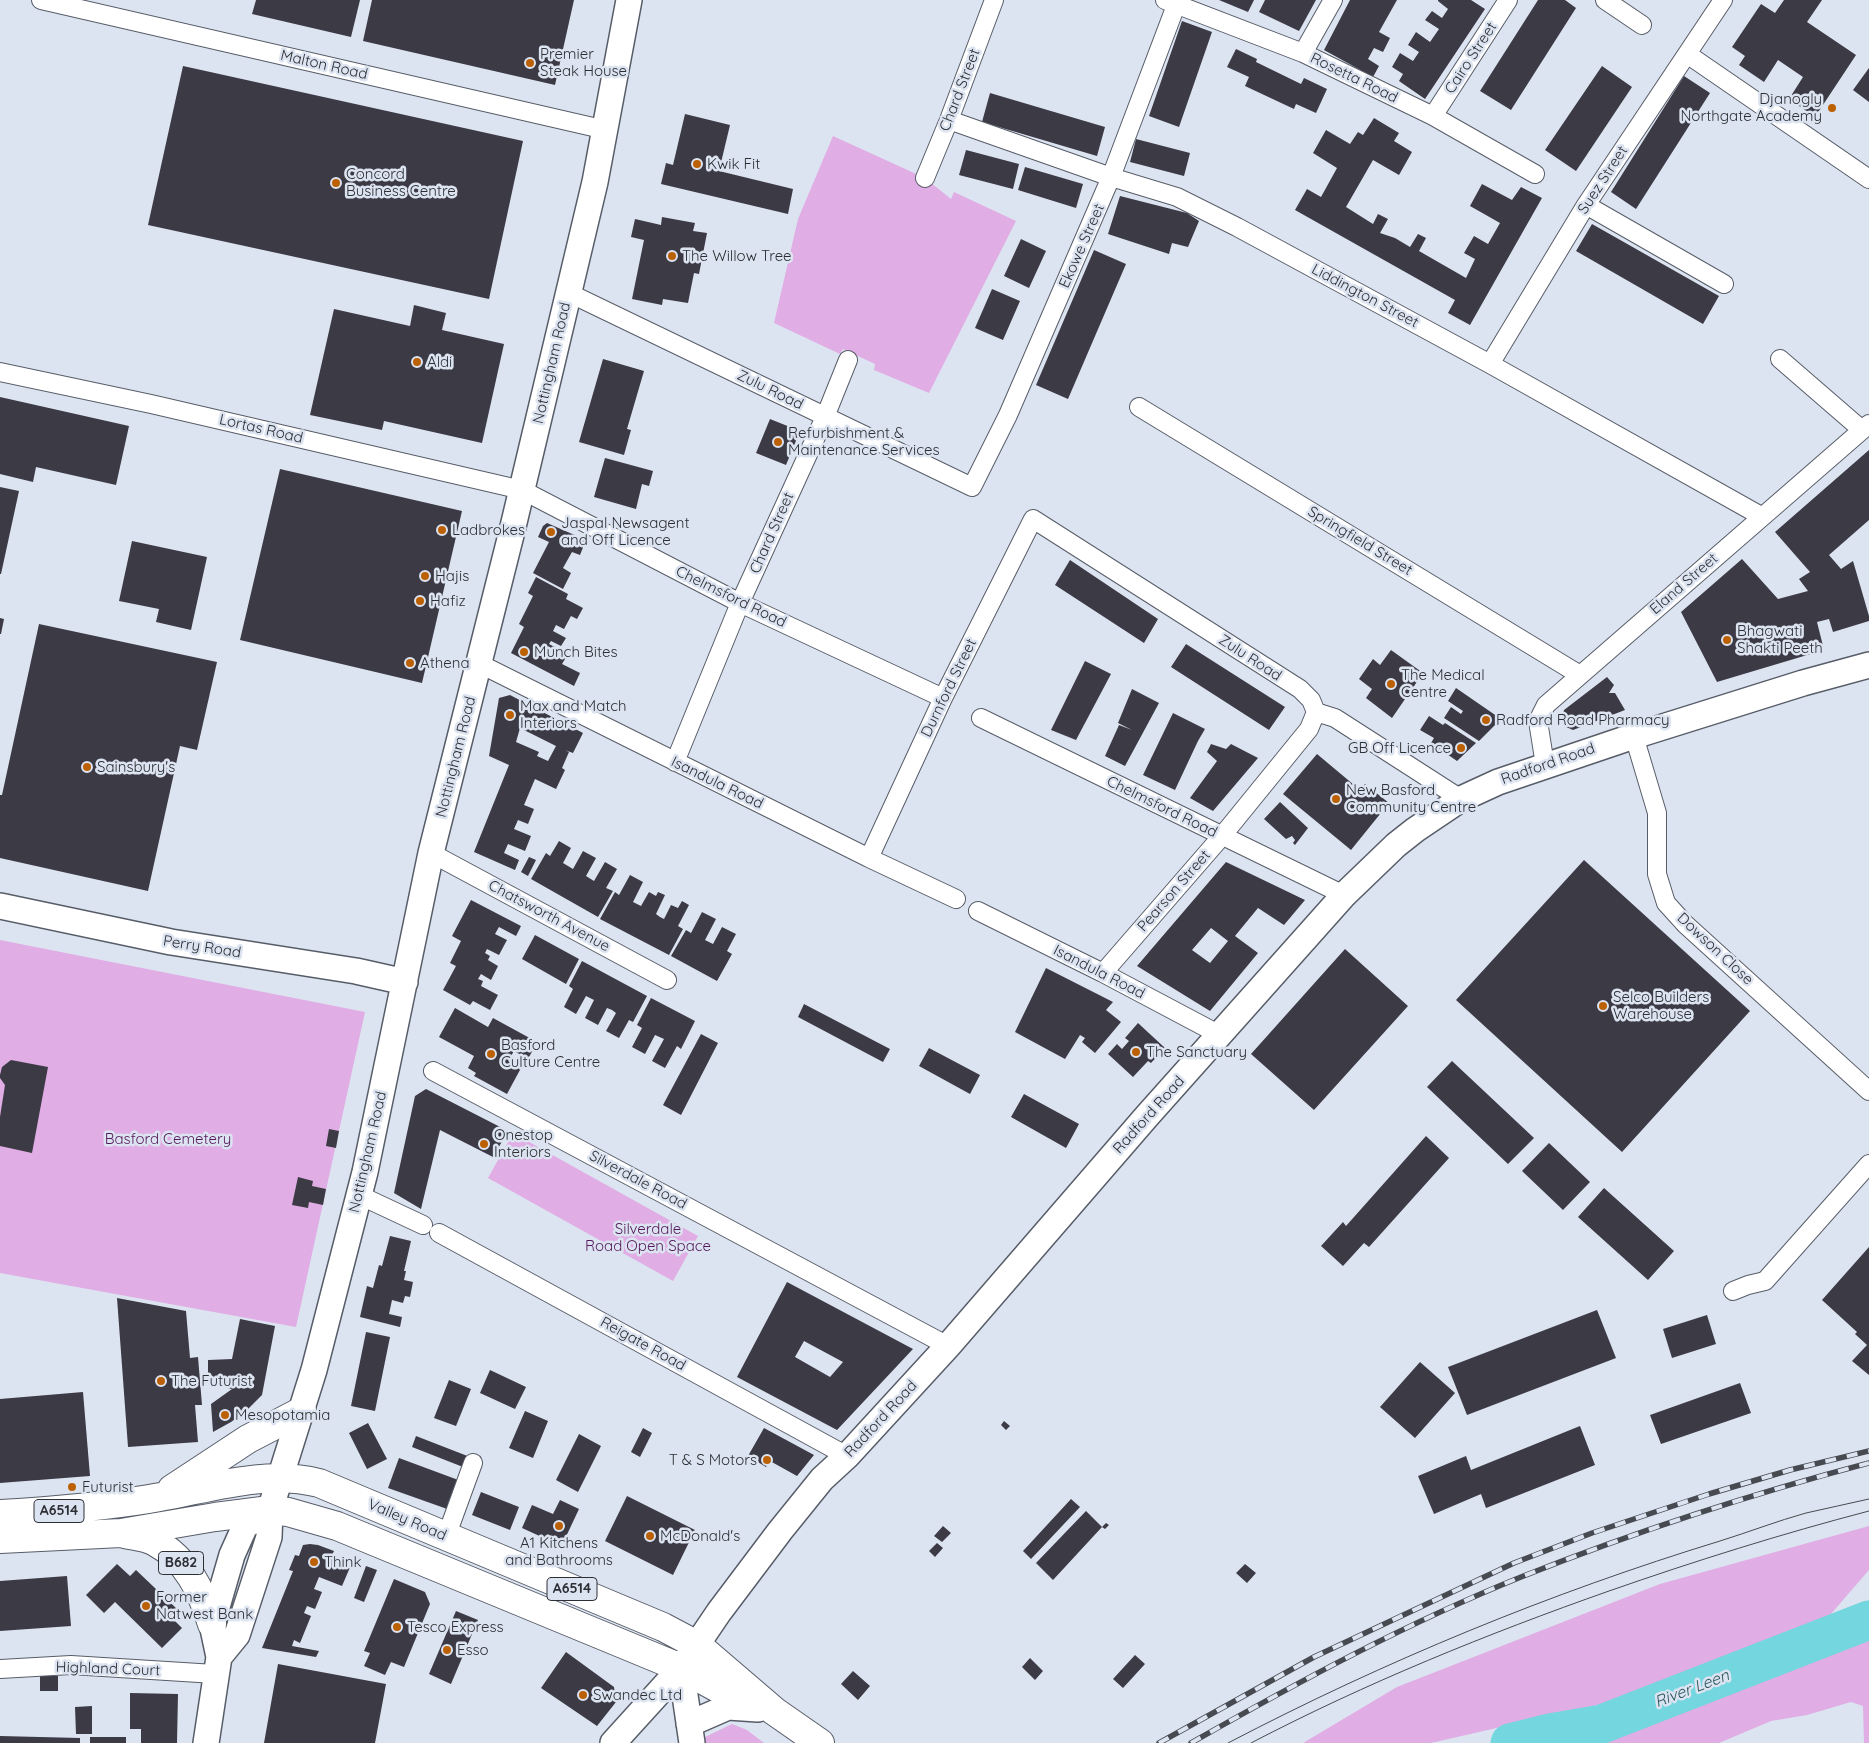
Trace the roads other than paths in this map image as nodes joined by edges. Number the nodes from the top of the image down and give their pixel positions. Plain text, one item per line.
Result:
1 (41, 0) edge
2 (629, 0) edge
3 (994, 0) edge
4 (1333, 0) edge
5 (1508, 0) edge
6 (1605, 0) edge
7 (1723, 0) edge
8 (1173, 2) edge
9 (1642, 25) dead end
10 (1304, 53) junction
11 (1687, 54) junction
12 (1433, 116) junction
13 (950, 120) junction
14 (606, 130) junction
15 (1535, 174) dead end
16 (1112, 177) junction
17 (925, 178) dead end
18 (1869, 179) edge
19 (1586, 205) junction
20 (1724, 284) dead end
21 (569, 293) junction
22 (1780, 359) dead end
23 (848, 360) dead end
24 (1490, 364) junction
25 (0, 372) edge
26 (1139, 407) dead end
27 (825, 417) junction
28 (1866, 427) edge
29 (972, 486) joint
30 (522, 490) junction
31 (1761, 516) junction
32 (1033, 519) joint
33 (740, 603) junction
34 (480, 664) junction
35 (1869, 665) edge
36 (1580, 675) junction
37 (943, 698) junction
38 (1316, 712) junction
39 (981, 718) dead end
40 (1634, 736) junction
41 (675, 762) junction
42 (1545, 765) junction
43 (1462, 799) junction
44 (1222, 836) junction
45 (431, 853) junction
46 (868, 858) junction
47 (1344, 895) junction
48 (956, 899) dead end
49 (0, 906) edge
50 (978, 911) dead end
51 (1103, 973) junction
52 (667, 980) dead end
53 (404, 982) junction
54 (1220, 1035) junction
55 (433, 1071) dead end
56 (1869, 1091) edge
57 (1869, 1164) edge
58 (359, 1195) junction
59 (423, 1225) dead end
60 (439, 1233) dead end
61 (1733, 1291) dead end
62 (948, 1346) junction
63 (302, 1411) junction
64 (848, 1456) junction
65 (473, 1463) dead end
66 (280, 1480) junction
67 (159, 1498) junction
68 (270, 1510) junction
69 (0, 1514) edge
70 (121, 1532) junction
71 (446, 1537) junction
72 (0, 1539) edge
73 (212, 1624) junction
74 (697, 1645) junction
75 (217, 1666) junction
76 (681, 1668) junction
77 (0, 1669) edge
78 (774, 1711) junction
79 (691, 1733) edge
80 (206, 1743) edge
81 (613, 1743) edge
82 (820, 1743) edge

1 - 14 street, Malton Road
2 - 14 street, Nottingham Road
3 - 13 street, Chard Street
4 - 10 street
5 - 12 street, Cairo Street
6 - 9 street
7 - 11 street, Suez Street
8 - 10 street, Rosetta Road
8 - 16 street, Ekowe Street
10 - 12 street, Rosetta Road
11 - 18 street
11 - 19 street, Suez Street
12 - 15 street, Rosetta Road
13 - 16 street, Liddington Street
13 - 17 street, Chard Street
14 - 21 street, Nottingham Road
16 - 24 street, Liddington Street
16 - 29 street, Ekowe Street
19 - 20 street
19 - 24 street, Suez Street
21 - 27 street, Zulu Road
21 - 30 street, Nottingham Road
22 - 28 street
23 - 27 street, Chard Street
24 - 31 street, Liddington Street
25 - 30 street, Lortas Road
26 - 36 street, Springfield Street
27 - 29 street, Zulu Road
27 - 33 street, Chard Street
28 - 31 street, Eland Street
30 - 33 street, Chelmsford Road
30 - 34 street, Nottingham Road
31 - 36 street, Eland Street
32 - 37 street, Durnford Street
32 - 38 street, Zulu Road
33 - 37 street, Chelmsford Road
33 - 41 street, Chard Street
34 - 41 street, Isandula Road
34 - 45 street, Nottingham Road
35 - 40 street, Radford Road
36 - 42 street, Eland Street
37 - 46 street, Durnford Street
38 - 43 street
38 - 44 street, Pearson Street
39 - 44 street, Chelmsford Road
40 - 42 street, Radford Road
40 - 56 street, Dowson Close
41 - 46 street, Isandula Road
42 - 43 street, Radford Road
43 - 47 street, Radford Road
44 - 47 street, Chelmsford Road
44 - 51 street, Pearson Street
45 - 52 street, Chatsworth Avenue
45 - 53 street, Nottingham Road
46 - 48 street, Isandula Road
47 - 54 street, Radford Road
49 - 53 street, Perry Road
50 - 51 street, Isandula Road
51 - 54 street, Isandula Road
53 - 58 street, Nottingham Road
54 - 62 street, Radford Road
55 - 62 street, Silverdale Road
57 - 61 street
58 - 59 street
58 - 63 street, Nottingham Road
60 - 64 street, Reigate Road
62 - 64 street, Radford Road
63 - 66 street, Nottingham Road
63 - 67 highway
64 - 74 street, Radford Road
65 - 71 street
66 - 67 highway, Valley Road / A6514
66 - 68 street, Nottingham Road
66 - 71 highway, Valley Road / A6514
67 - 69 highway, Valley Road / A6514
68 - 70 highway, Valley Road / A6514
68 - 73 street, B682
68 - 75 street, Nottingham Road
68 - 76 highway, Valley Road / A6514
70 - 72 highway, Valley Road / A6514
70 - 73 highway, B682
71 - 74 highway, Valley Road / A6514
73 - 75 street, B682
74 - 76 street, Radford Road
74 - 78 highway, Valley Road / A6514
75 - 77 street, Highland Court
75 - 80 street, B682
76 - 78 highway, Valley Road / A6514
76 - 79 street
76 - 81 street, Radford Road
78 - 79 street
78 - 82 highway, Valley Road / A6514

